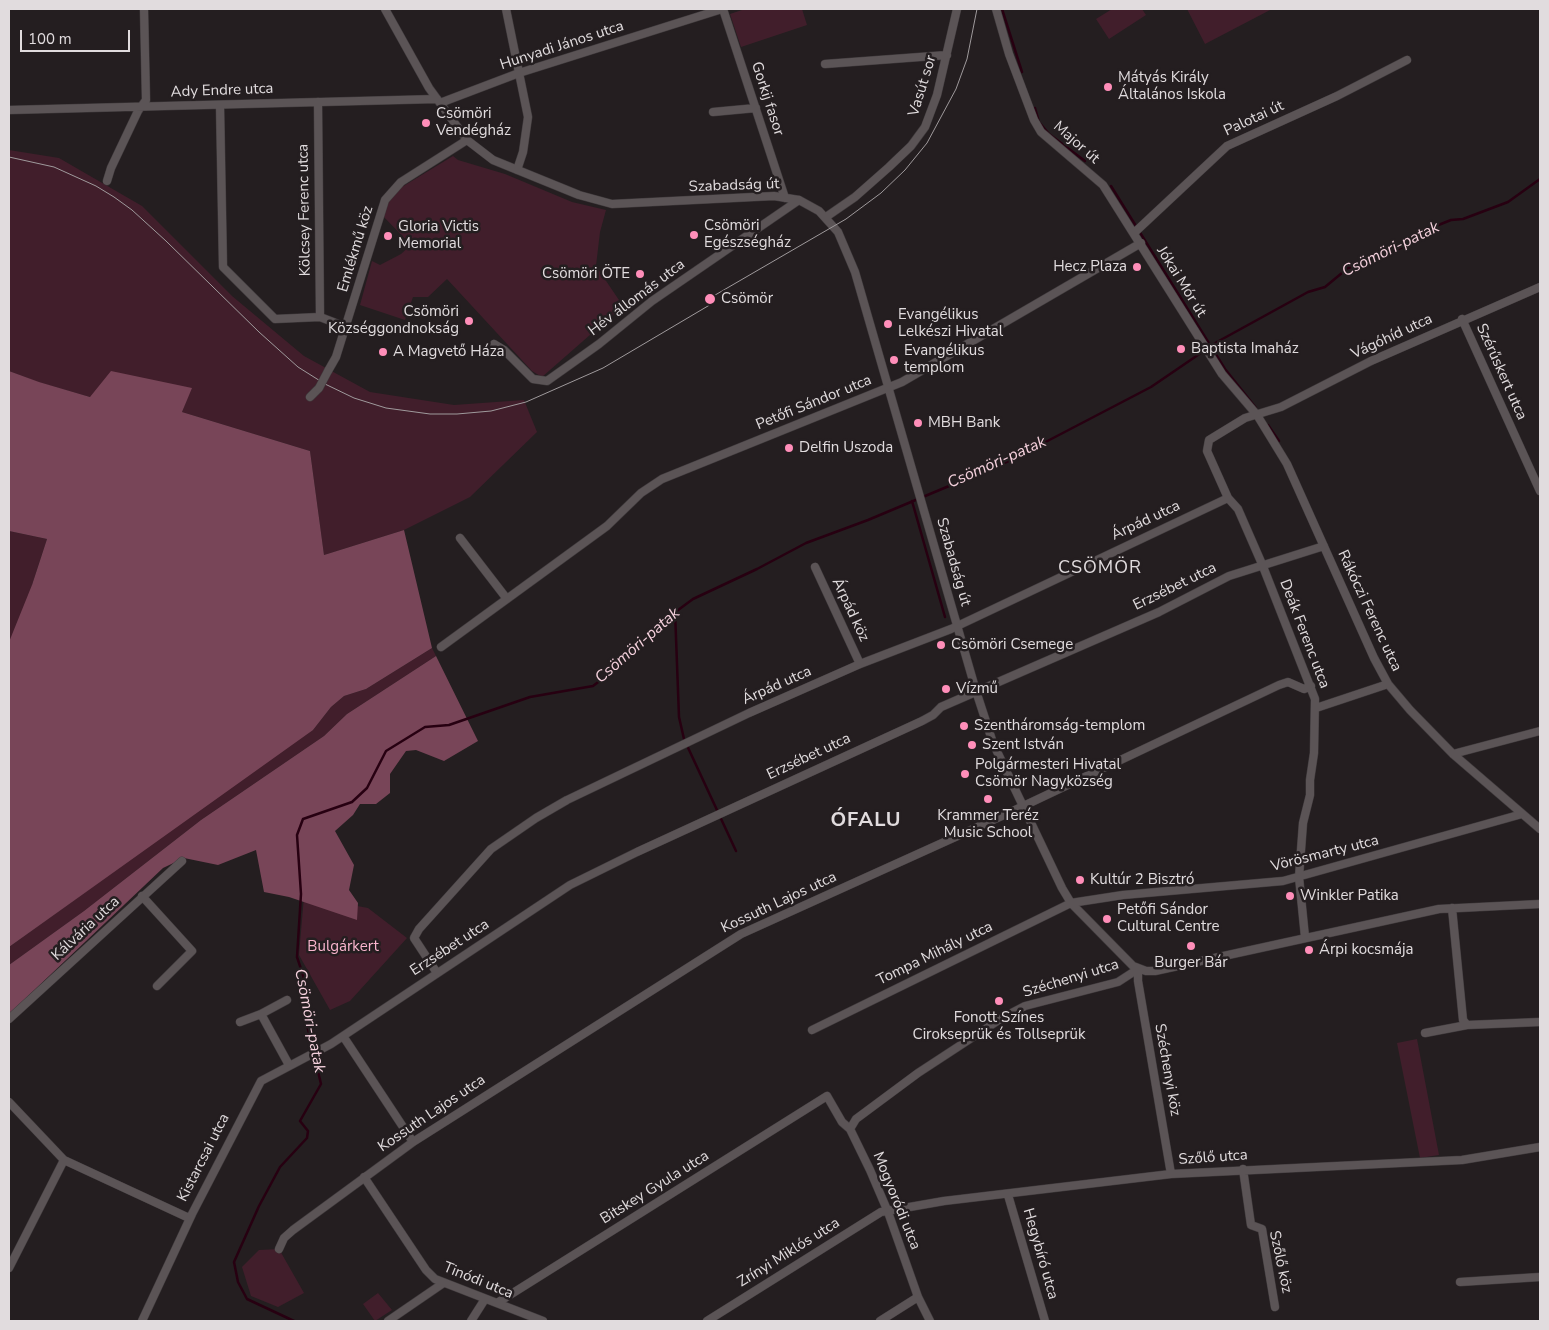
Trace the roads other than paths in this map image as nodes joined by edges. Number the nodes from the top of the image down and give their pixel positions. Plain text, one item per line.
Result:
1 (144, 9) edge
2 (386, 9) edge
3 (506, 9) edge
4 (722, 9) edge
5 (956, 9) edge
6 (996, 9) edge
7 (947, 55) junction
8 (1407, 60) dead end
9 (824, 64) dead end
10 (519, 72) junction
11 (438, 101) junction
12 (318, 102) junction
13 (220, 105) junction
14 (142, 106) junction
15 (756, 108) junction
16 (9, 110) edge
17 (713, 112) dead end
18 (467, 140) junction
19 (517, 170) junction
20 (107, 181) dead end
21 (784, 198) junction
22 (799, 200) junction
23 (826, 217) junction
24 (1138, 231) junction
25 (1141, 243) junction
26 (1540, 287) edge
27 (320, 317) junction
28 (1462, 319) junction
29 (346, 327) junction
30 (494, 344) dead end
31 (889, 388) junction
32 (310, 397) dead end
33 (1257, 415) junction
34 (1207, 443) joint
35 (1540, 491) edge
36 (1228, 498) junction
37 (460, 538) dead end
38 (1324, 546) junction
39 (1262, 564) junction
40 (815, 567) dead end
41 (507, 599) junction
42 (957, 625) junction
43 (441, 646) dead end
44 (860, 664) junction
45 (1388, 684) junction
46 (1311, 686) junction
47 (976, 691) junction
48 (1316, 708) junction
49 (1540, 731) edge
50 (1453, 754) junction
51 (1022, 807) junction
52 (1522, 814) junction
53 (1540, 829) edge
54 (182, 861) dead end
55 (1299, 877) junction
56 (142, 896) junction
57 (1071, 903) junction
58 (1540, 904) edge
59 (1452, 908) junction
60 (1305, 937) junction
61 (1138, 970) junction
62 (437, 973) junction
63 (156, 986) dead end
64 (287, 1000) dead end
65 (261, 1014) junction
66 (9, 1019) edge
67 (240, 1022) dead end
68 (1540, 1022) edge
69 (1467, 1025) junction
70 (812, 1030) dead end
71 (1426, 1033) dead end
72 (343, 1036) junction
73 (331, 1044) joint
74 (289, 1065) junction
75 (827, 1096) joint
76 (9, 1102) edge
77 (850, 1129) junction
78 (413, 1142) junction
79 (1540, 1147) edge
80 (64, 1160) junction
81 (1243, 1170) junction
82 (1171, 1174) junction
83 (364, 1177) junction
84 (1008, 1195) junction
85 (888, 1212) junction
86 (190, 1218) junction
87 (280, 1249) dead end
88 (9, 1268) edge
89 (1540, 1276) edge
90 (1460, 1282) dead end
91 (442, 1284) junction
92 (918, 1298) junction
93 (485, 1299) junction
94 (497, 1303) junction
95 (1275, 1307) dead end
96 (142, 1321) edge
97 (388, 1321) edge
98 (471, 1321) edge
99 (543, 1321) edge
100 (706, 1321) edge
101 (880, 1321) edge
102 (930, 1321) edge
103 (1045, 1321) edge

1 - 14 street
2 - 11 street, Szabadság út
3 - 10 street
4 - 10 street, Hunyadi János utca
4 - 15 street, Gorkij fasor
5 - 7 street, Vasút sor
6 - 24 street, Major út
7 - 9 street
7 - 23 street, Vasút sor
8 - 24 street, Palotai út
10 - 11 street, Hunyadi János utca
10 - 19 street
11 - 12 street, Ady Endre utca
11 - 18 street, Szabadság út
12 - 13 street, Ady Endre utca
12 - 27 street, Kölcsey Ferenc utca
13 - 14 street, Ady Endre utca
13 - 27 street
14 - 16 street, Ady Endre utca
14 - 20 street
15 - 17 street
15 - 21 street, Gorkij fasor
18 - 19 street, Szabadság út
18 - 29 street, Emlékmű köz
19 - 21 street, Szabadság út
21 - 22 street, Szabadság út
22 - 23 street, Szabadság út
22 - 30 street, Hév állomás utca
23 - 31 street, Szabadság út
24 - 25 street, Jókai Mór út
25 - 31 street, Petőfi Sándor utca
25 - 33 street, Jókai Mór út
26 - 28 street, Vágóhíd utca
27 - 29 street
28 - 33 street, Vágóhíd utca
28 - 35 street, Szérűskert utca
29 - 32 street, Emlékmű köz, bridge
31 - 41 street, Petőfi Sándor utca
31 - 42 street, Szabadság út
33 - 34 street, Vágóhíd utca
33 - 38 street, Rákóczi Ferenc utca
34 - 36 street, Deák Ferenc utca
36 - 39 street, Deák Ferenc utca
36 - 42 street, Árpád utca
37 - 41 street
38 - 39 street, Erzsébet utca
38 - 45 street, Rákóczi Ferenc utca
39 - 46 street, Deák Ferenc utca
39 - 47 street, Erzsébet utca
40 - 44 street, Árpád köz
41 - 43 street, Petőfi Sándor utca
42 - 44 street, Árpád utca
42 - 47 street, Szabadság út
44 - 62 street, Árpád utca
45 - 48 street
45 - 50 street, Rákóczi Ferenc utca
46 - 48 street, Deák Ferenc utca
46 - 51 street, Kossuth Lajos utca
47 - 51 street, Szabadság út
47 - 62 street, Erzsébet utca
48 - 55 street, Deák Ferenc utca
49 - 50 street
50 - 52 street, Rákóczi Ferenc utca
51 - 57 street, Szabadság út
51 - 78 street, Kossuth Lajos utca
52 - 53 street, Rákóczi Ferenc utca
52 - 55 street, Vörösmarty utca
54 - 56 street, Kálvária utca
55 - 57 street, Vörösmarty utca
55 - 60 street, Deák Ferenc utca
56 - 63 street
56 - 66 street, Kálvária utca
57 - 61 street, Szabadság út
57 - 70 street, Tompa Mihály utca
58 - 59 street, Széchenyi utca
59 - 60 street, Széchenyi utca
59 - 69 street
60 - 61 street, Széchenyi utca
61 - 77 street, Széchenyi utca
61 - 82 street, Széchenyi köz
62 - 72 street, Erzsébet utca
64 - 65 street
65 - 67 street
65 - 74 street
68 - 69 street
69 - 71 street
72 - 73 street, Erzsébet utca
72 - 78 street
73 - 74 street, Kistarcsai utca
74 - 86 street, Kistarcsai utca
75 - 77 street, Mogyoródi utca
75 - 94 street, Bitskey Gyula utca
76 - 80 street
77 - 85 street, Mogyoródi utca
78 - 83 street, Kossuth Lajos utca
79 - 81 street, Szőlő utca
80 - 86 street
80 - 88 street
81 - 82 street, Szőlő utca
81 - 95 street, Szőlő köz
82 - 84 street, Szőlő utca
83 - 87 street, Kossuth Lajos utca
83 - 91 street, Tinódi utca
84 - 85 street, Szőlő utca
84 - 103 street, Hegybíró utca
85 - 92 street, Mogyoródi utca
85 - 100 street, Zrínyi Miklós utca
86 - 96 street, Kistarcsai utca
89 - 90 street
91 - 93 street, Tinódi utca
91 - 97 street
92 - 101 street
92 - 102 street, Mogyoródi utca
93 - 94 street, Tinódi utca
93 - 98 street
94 - 99 street, Tinódi utca

